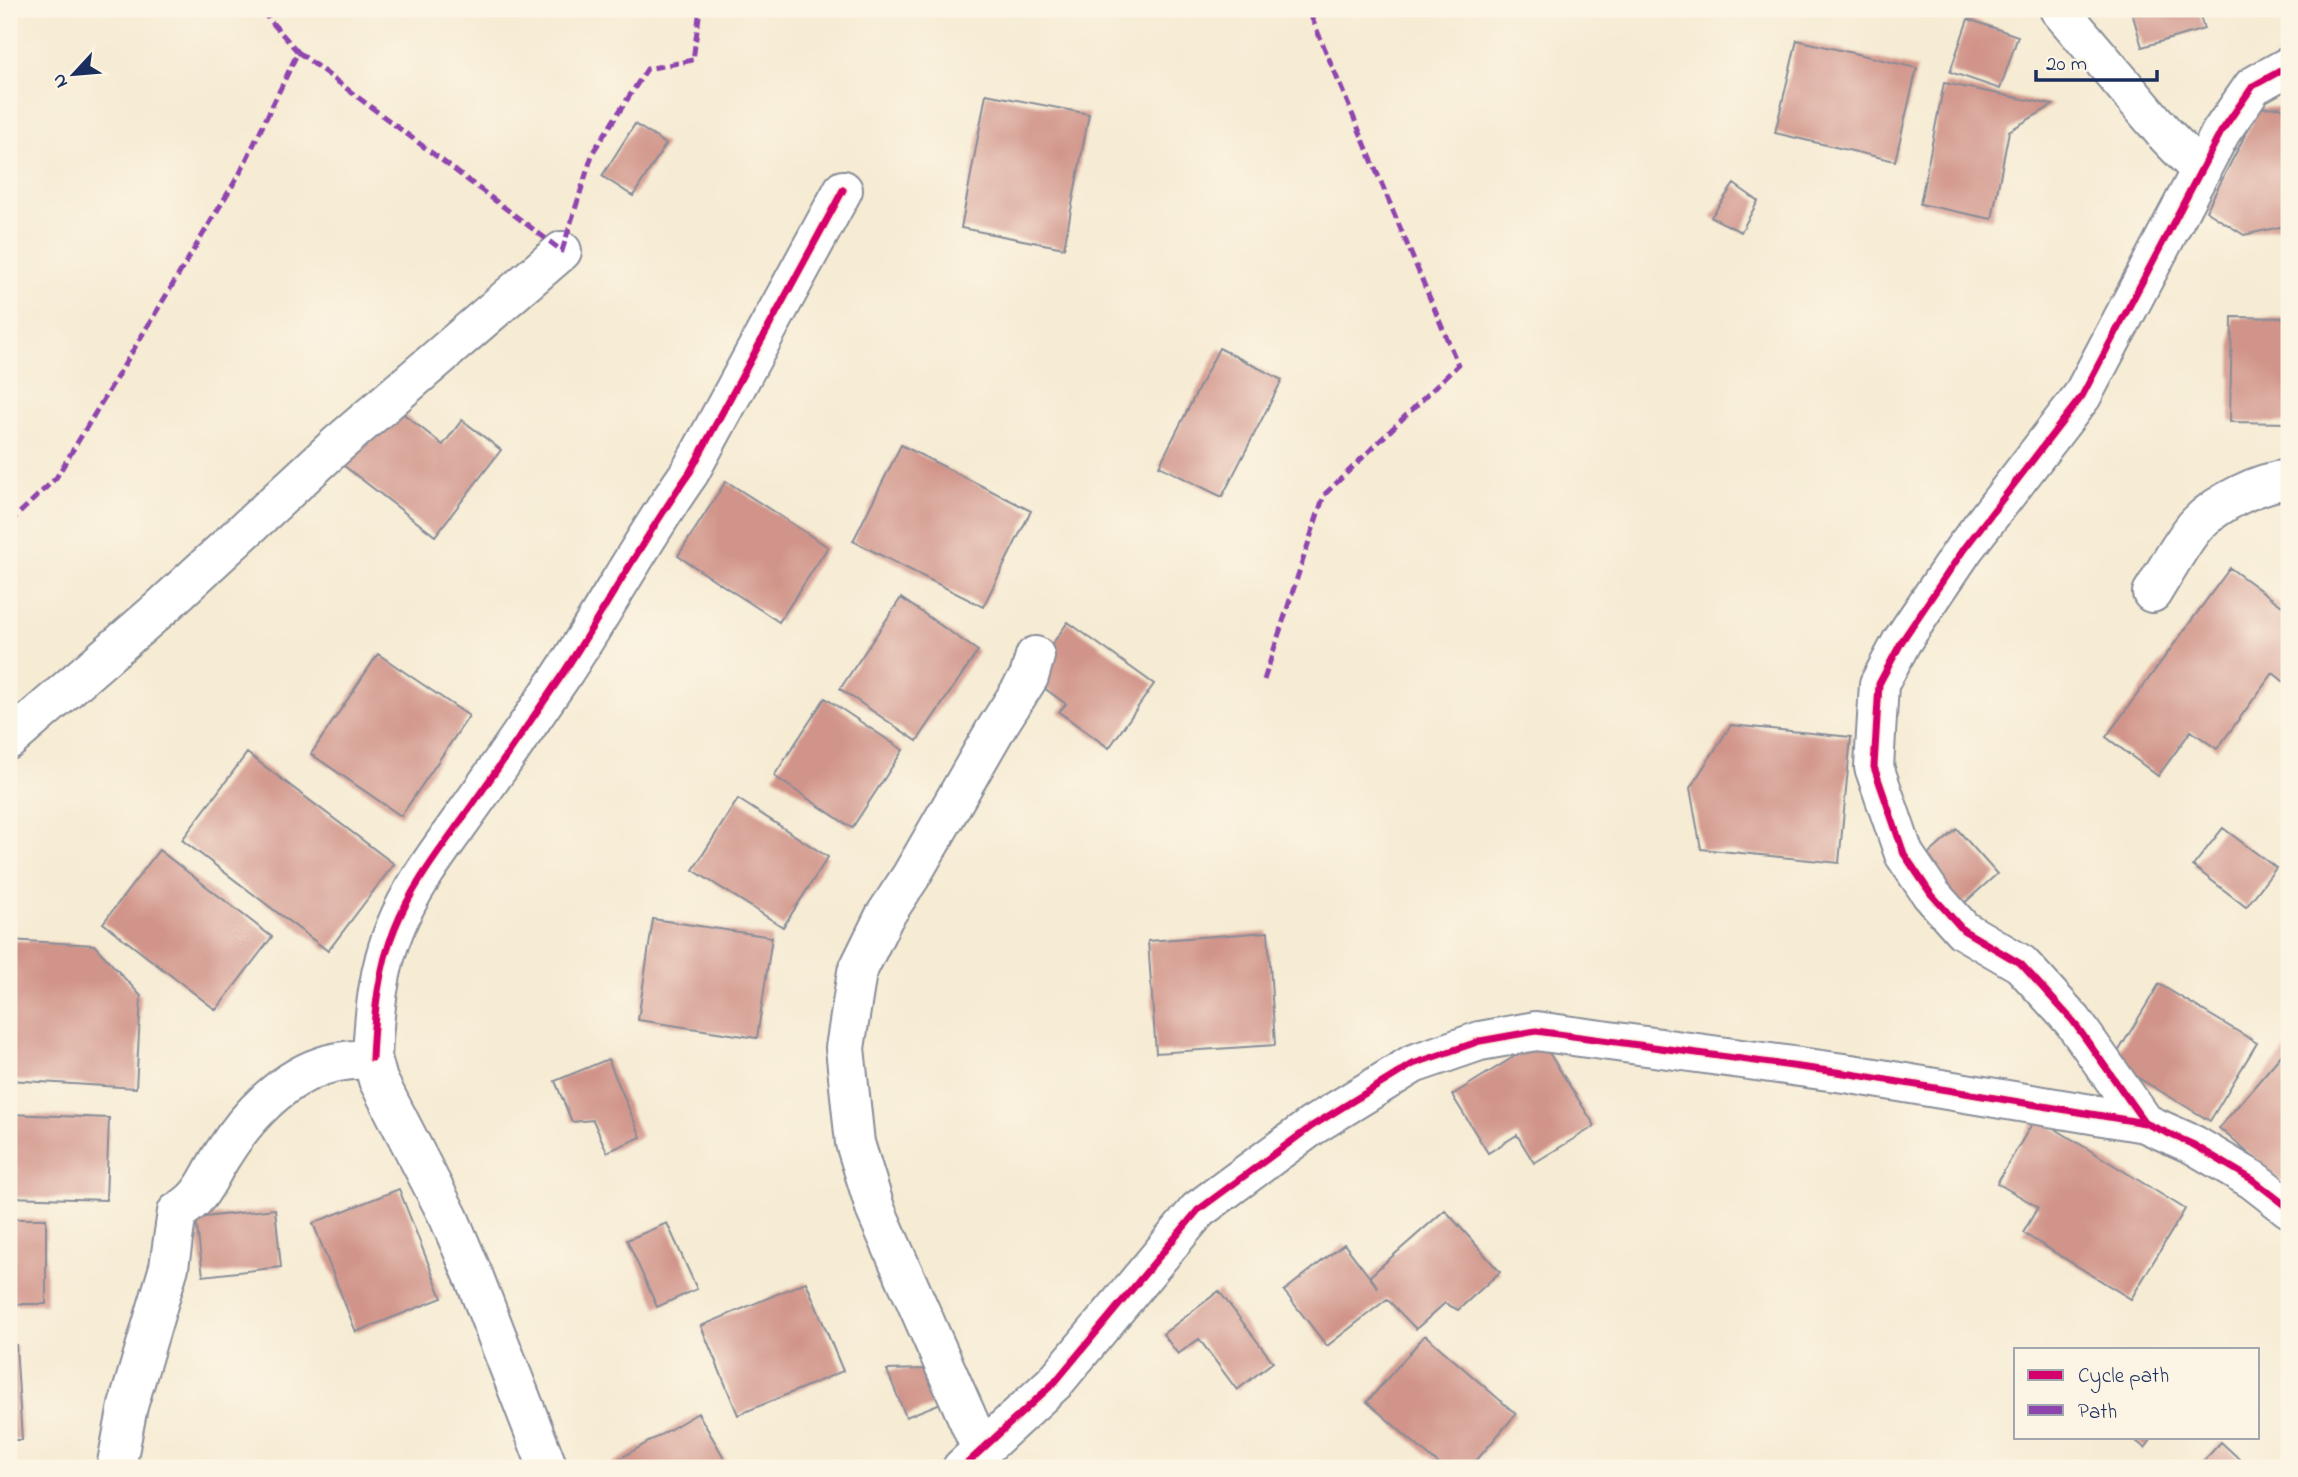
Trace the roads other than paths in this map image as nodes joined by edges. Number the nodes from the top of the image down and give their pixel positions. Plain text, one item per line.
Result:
1 (2059, 9) edge
2 (2289, 65) edge
3 (2201, 171) junction
4 (843, 190) dead end
5 (562, 251) dead end
6 (2289, 479) edge
7 (2152, 593) dead end
8 (1035, 656) dead end
9 (9, 740) edge
10 (372, 1058) junction
11 (2145, 1123) junction
12 (2289, 1208) edge
13 (972, 1460) edge
14 (116, 1468) edge
15 (548, 1468) edge

1 - 3 street
2 - 3 street
3 - 11 street
4 - 10 street
5 - 9 street
6 - 7 street
8 - 13 street
10 - 14 street
10 - 15 street
11 - 12 street
11 - 13 street

